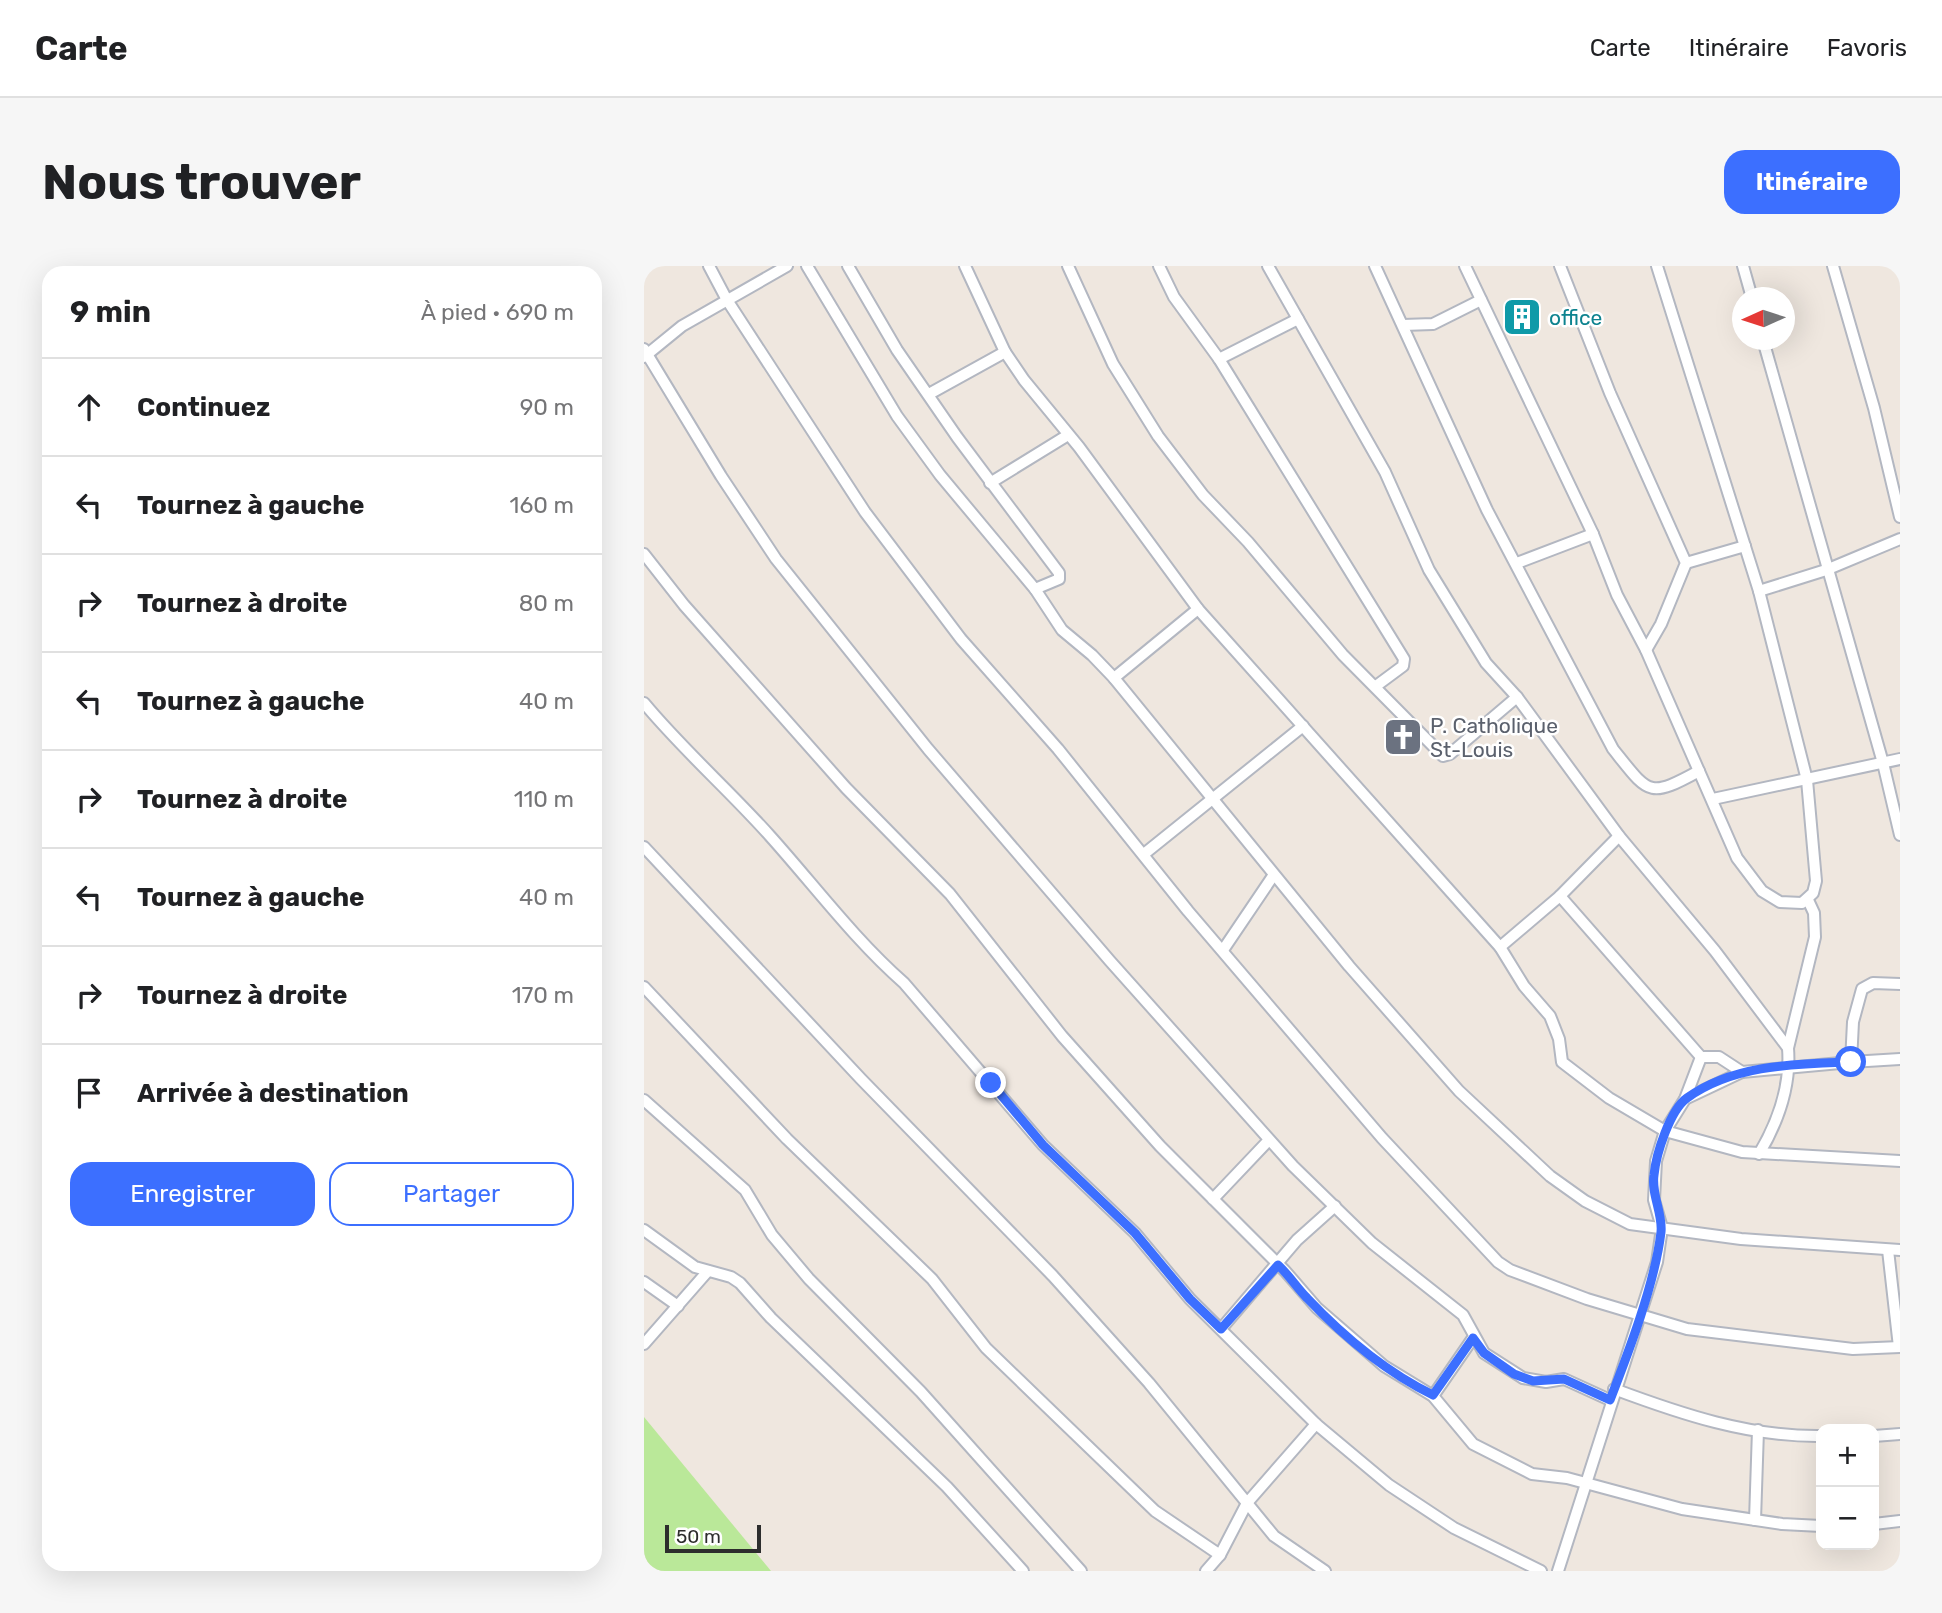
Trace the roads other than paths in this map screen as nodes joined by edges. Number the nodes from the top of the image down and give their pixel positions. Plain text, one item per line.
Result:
1 (709, 266) edge
2 (787, 266) edge
3 (807, 266) edge
4 (848, 266) edge
5 (965, 266) edge
6 (1068, 266) edge
7 (1159, 266) edge
8 (1268, 266) edge
9 (1375, 266) edge
10 (1465, 266) edge
11 (1560, 266) edge
12 (1657, 266) edge
13 (1743, 266) edge
14 (1833, 266) edge
15 (1749, 287) edge
16 (726, 300) junction
17 (1480, 300) junction
18 (1298, 319) junction
19 (1404, 325) junction
20 (1766, 350) edge
21 (1005, 352) junction
22 (645, 353) edge
23 (1219, 359) junction
24 (929, 394) junction
25 (1068, 435) junction
26 (990, 483) junction
27 (1900, 517) edge
28 (1593, 534) junction
29 (1900, 539) edge
30 (1745, 546) junction
31 (644, 554) edge
32 (1517, 563) junction
33 (1686, 563) junction
34 (1826, 569) junction
35 (1035, 589) junction
36 (1759, 591) junction
37 (1198, 609) junction
38 (1646, 650) junction
39 (1114, 678) junction
40 (1376, 686) junction
41 (1517, 697) junction
42 (644, 703) edge
43 (1303, 726) junction
44 (1900, 759) edge
45 (1883, 764) junction
46 (1699, 771) junction
47 (1807, 780) junction
48 (1212, 799) junction
49 (1713, 799) junction
50 (1900, 835) edge
51 (1619, 836) junction
52 (644, 847) edge
53 (1144, 854) junction
54 (1273, 876) junction
55 (1560, 896) junction
56 (1808, 900) junction
57 (1500, 947) junction
58 (1223, 950) junction
59 (1900, 984) edge
60 (644, 987) edge
61 (1788, 1048) junction
62 (1701, 1057) junction
63 (1900, 1059) edge
64 (1851, 1062) junction
65 (1789, 1065) junction
66 (1742, 1072) junction
67 (1685, 1098) junction
68 (644, 1100) edge
69 (1665, 1131) junction
70 (1269, 1140) junction
71 (1759, 1154) junction
72 (1900, 1161) edge
73 (1213, 1199) junction
74 (1335, 1206) junction
75 (1662, 1228) junction
76 (644, 1230) edge
77 (1894, 1250) edge
78 (1278, 1265) junction
79 (708, 1271) junction
80 (644, 1282) edge
81 (678, 1306) junction
82 (1639, 1315) junction
83 (1221, 1329) junction
84 (1473, 1338) junction
85 (644, 1343) edge
86 (1900, 1347) edge
87 (1612, 1394) junction
88 (1433, 1395) junction
89 (1316, 1424) junction
90 (1758, 1430) junction
91 (1900, 1434) edge
92 (1816, 1436) edge
93 (1879, 1436) edge
94 (1587, 1483) junction
95 (1247, 1503) junction
96 (1755, 1520) junction
97 (1900, 1521) edge
98 (1879, 1523) edge
99 (1816, 1526) edge
100 (1220, 1555) junction
101 (1023, 1571) edge
102 (1081, 1571) edge
103 (1206, 1571) edge
104 (1325, 1571) edge
105 (1541, 1571) edge
106 (1558, 1571) edge

1 - 16 street
2 - 16 street
3 - 35 street
4 - 24 street
5 - 21 street
6 - 40 street
7 - 23 street
8 - 18 street
9 - 19 street
10 - 17 street
11 - 33 street
12 - 30 street
13 - 15 street
14 - 27 street
16 - 22 street
16 - 53 street
17 - 19 street
17 - 28 street
18 - 23 street
18 - 41 street
19 - 32 street
20 - 34 street
21 - 24 street
21 - 25 street
22 - 70 street
23 - 40 street
24 - 26 street
25 - 26 street
25 - 37 street
26 - 35 street
28 - 32 street
28 - 38 street
29 - 34 street
30 - 33 street
30 - 36 street
31 - 73 street
32 - 46 street
33 - 38 street
34 - 36 street
34 - 45 street
35 - 39 street
36 - 47 street
37 - 39 street
37 - 43 street
38 - 46 street
39 - 48 street
40 - 41 street
41 - 51 street
42 - 83 street
43 - 48 street
43 - 57 street
44 - 45 street
45 - 47 street
45 - 50 street
46 - 49 street
47 - 49 street
47 - 56 street
48 - 53 street
48 - 54 street
49 - 56 street
51 - 55 street
51 - 61 street
52 - 95 street
53 - 58 street
54 - 58 street
54 - 75 street
55 - 57 street
55 - 62 street
56 - 61 street
57 - 69 street
58 - 82 street
59 - 64 street
60 - 100 street
61 - 65 street
62 - 66 street
62 - 67 street
63 - 64 street
64 - 65 street
65 - 66 street
65 - 71 street
66 - 67 street
67 - 69 street
68 - 102 street
69 - 71 street
69 - 75 street
70 - 73 street
70 - 74 street
71 - 72 street
73 - 78 street
74 - 78 street
74 - 84 street
75 - 77 street
75 - 82 street
76 - 79 street
77 - 86 street
78 - 83 street
78 - 88 street
79 - 81 street
79 - 101 street
80 - 81 street
81 - 85 street
82 - 86 street
82 - 87 street
83 - 89 street
84 - 87 street
84 - 88 street
87 - 90 street
87 - 94 street
88 - 94 street
89 - 95 street
89 - 105 street
90 - 92 street
90 - 96 street
91 - 93 street
94 - 96 street
94 - 106 street
95 - 100 street
95 - 104 street
96 - 99 street
97 - 98 street
100 - 103 street

